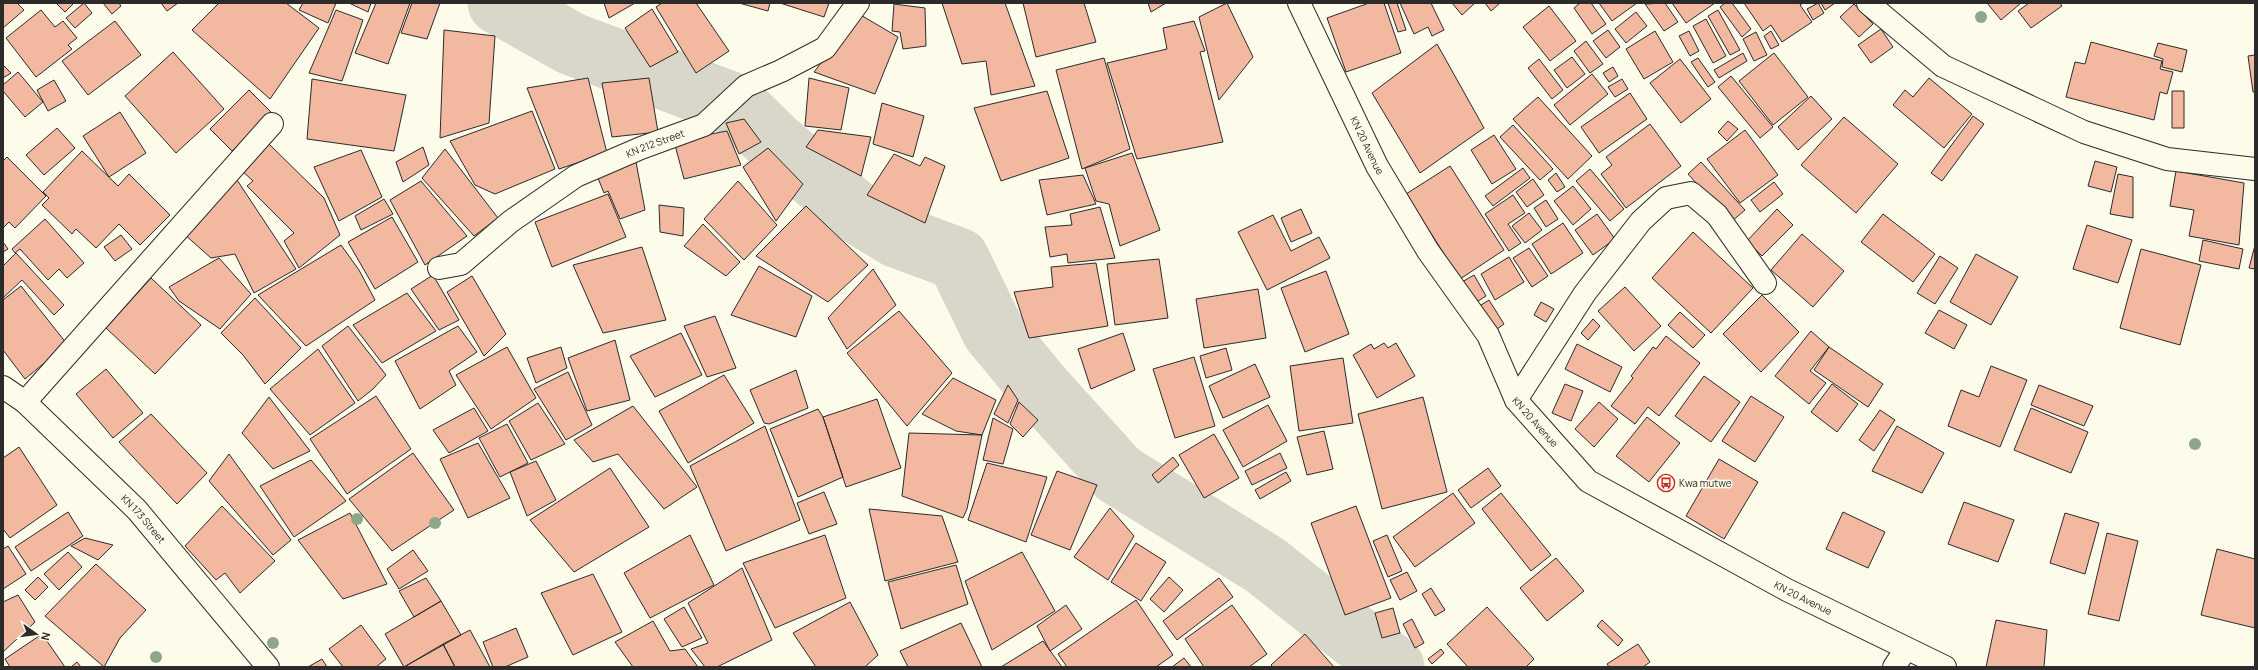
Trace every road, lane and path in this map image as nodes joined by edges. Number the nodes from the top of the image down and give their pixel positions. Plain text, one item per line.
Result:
1 (858, 3) edge
2 (1299, 3) edge
3 (1868, 3) edge
4 (272, 124) dead end
5 (2255, 169) edge
6 (439, 268) dead end
7 (1765, 283) dead end
8 (3, 387) edge
9 (1516, 400) junction
10 (25, 402) junction
11 (1900, 658) edge
12 (268, 667) edge
13 (1945, 667) edge

1 - 6 street, KN 212 Street
2 - 9 street, KN 20 Avenue
3 - 5 street
4 - 10 street
7 - 9 street
8 - 10 street, KN 173 Street
9 - 11 street, KN 20 Avenue
10 - 12 street, KN 173 Street
11 - 13 street, KN 20 Avenue

